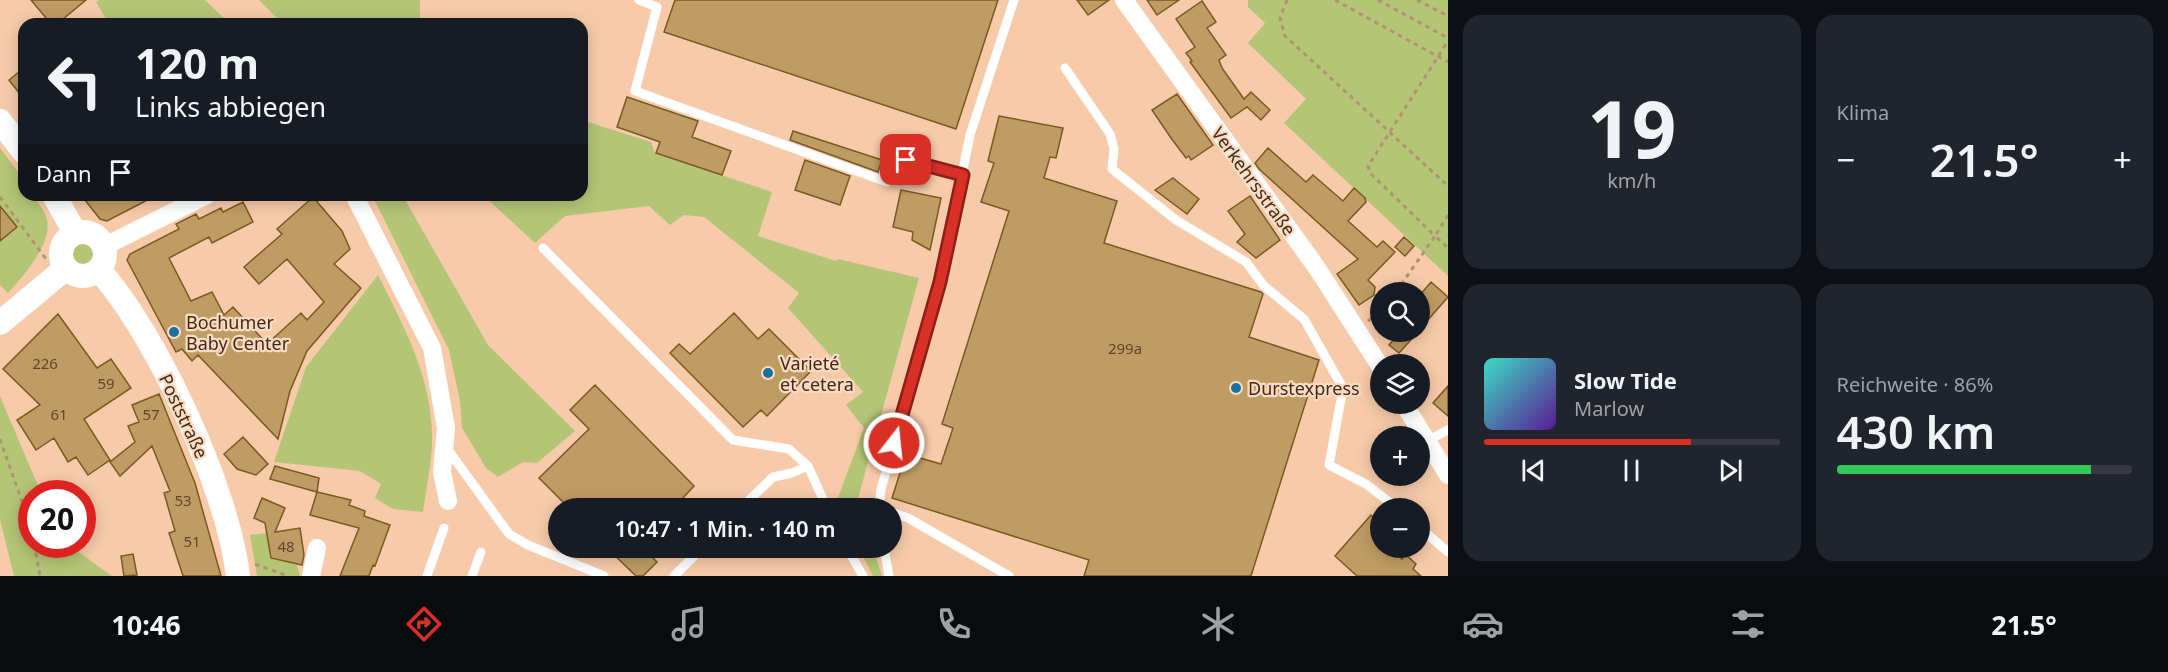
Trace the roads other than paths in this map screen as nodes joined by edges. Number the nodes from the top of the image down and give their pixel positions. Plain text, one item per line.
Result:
1 (639, 0) edge
2 (1014, 0) edge
3 (1124, 0) edge
4 (1065, 68) dead end
5 (0, 121) edge
6 (18, 144) edge
7 (963, 175) junction
8 (57, 201) edge
9 (195, 201) edge
10 (357, 201) edge
11 (75, 233) junction
12 (105, 246) junction
13 (543, 248) dead end
14 (99, 270) junction
15 (62, 271) junction
16 (0, 323) edge
17 (1372, 354) edge
18 (1448, 430) edge
19 (1430, 439) edge
20 (445, 446) junction
21 (1430, 446) edge
22 (808, 466) junction
23 (1448, 475) edge
24 (751, 498) edge
25 (822, 498) edge
26 (881, 498) edge
27 (1384, 498) edge
28 (448, 501) dead end
29 (902, 516) edge
30 (444, 528) dead end
31 (1430, 536) edge
32 (317, 548) dead end
33 (481, 552) dead end
34 (1448, 552) edge
35 (692, 558) edge
36 (853, 558) edge
37 (886, 558) edge
38 (246, 570) edge
39 (429, 575) edge
40 (311, 576) edge
41 (472, 576) edge
42 (604, 576) edge
43 (674, 576) edge
44 (863, 576) edge
45 (889, 576) edge
46 (1009, 576) edge

1 - 7 lane
2 - 7 lane
3 - 17 street, Verkehrsstraße
4 - 27 lane
5 - 6 street
7 - 26 lane
8 - 11 street
9 - 12 street
10 - 20 street
11 - 12 street
11 - 15 street
12 - 14 street
13 - 22 lane
14 - 15 street
14 - 38 street, Poststraße
15 - 16 street
18 - 19 lane
20 - 28 street
20 - 42 lane
21 - 23 street
22 - 24 lane
22 - 25 lane
29 - 46 lane
30 - 39 lane
31 - 34 lane
32 - 40 street
33 - 41 lane
35 - 43 lane
36 - 44 lane
37 - 45 lane

